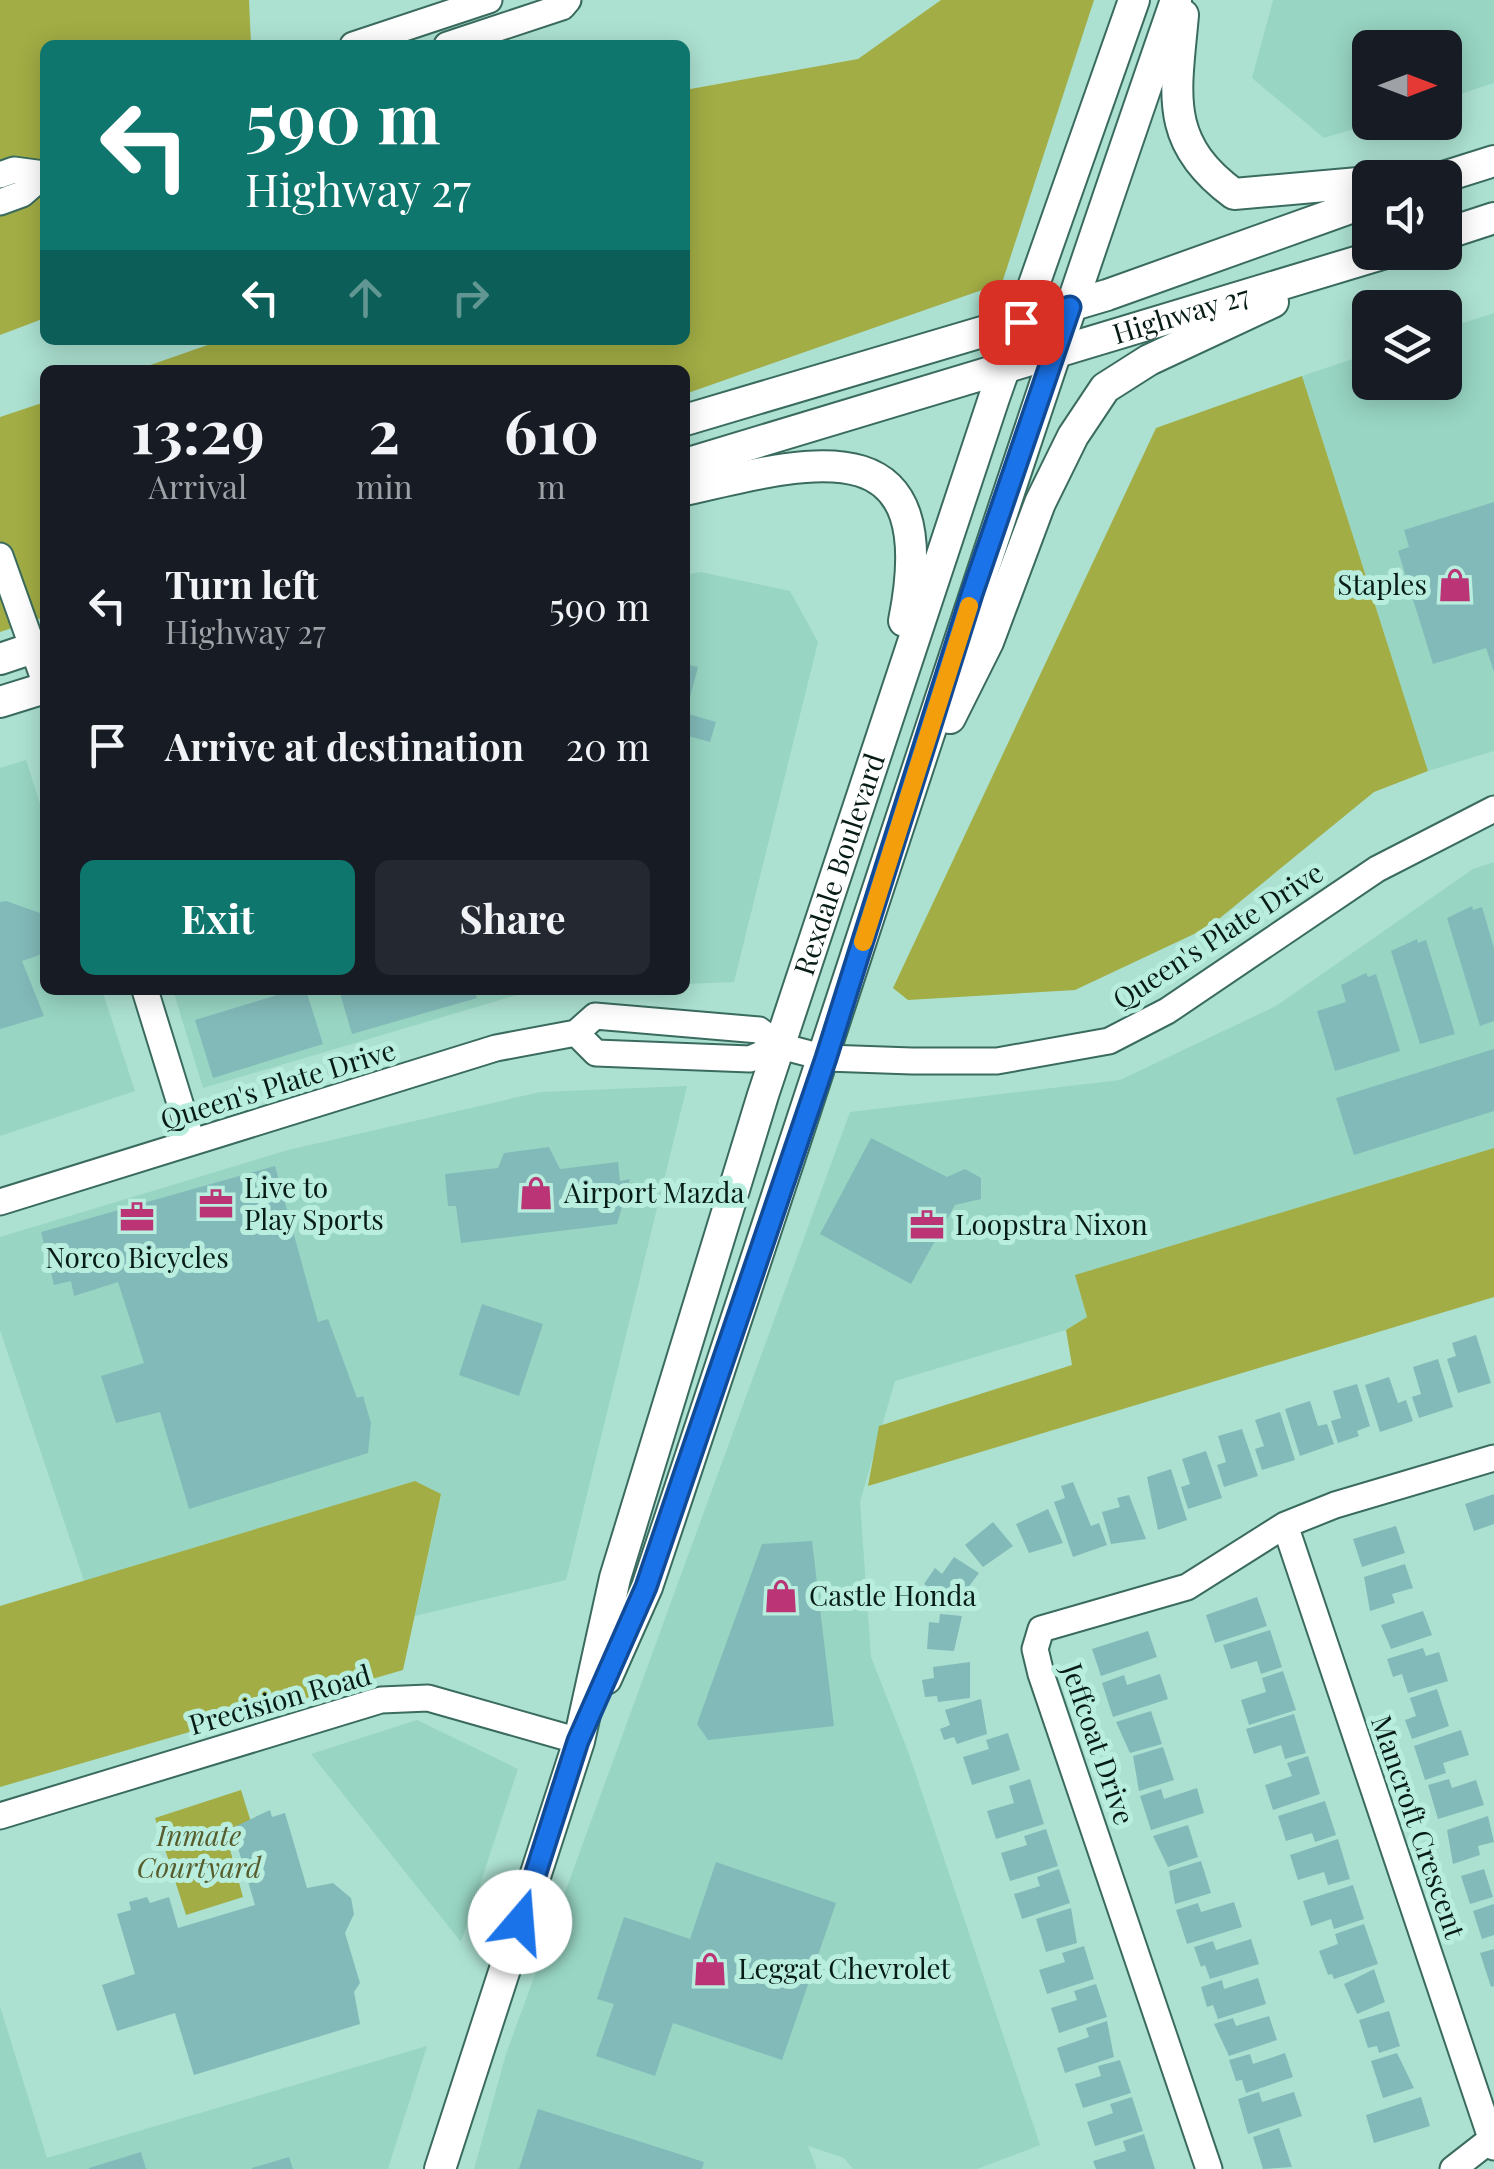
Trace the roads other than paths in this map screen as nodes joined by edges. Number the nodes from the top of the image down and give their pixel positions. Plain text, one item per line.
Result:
1 (489, 0) edge
2 (568, 0) edge
3 (1134, 0) edge
4 (1176, 0) edge
5 (1184, 0) edge
6 (368, 40) edge
7 (462, 40) edge
8 (1494, 161) edge
9 (1462, 171) edge
10 (40, 173) edge
11 (0, 175) edge
12 (40, 178) edge
13 (1352, 184) edge
14 (0, 202) edge
15 (1352, 208) edge
16 (1494, 218) edge
17 (1462, 228) edge
18 (1352, 264) edge
19 (1352, 265) edge
20 (1070, 307) junction
21 (1021, 322) junction
22 (1053, 352) junction
23 (1005, 369) junction
24 (690, 419) edge
25 (690, 463) edge
26 (690, 489) edge
27 (0, 556) edge
28 (39, 646) edge
29 (0, 658) edge
30 (900, 684) junction
31 (40, 687) edge
32 (0, 702) edge
33 (910, 796) junction
34 (1494, 810) edge
35 (146, 995) edge
36 (576, 1032) junction
37 (780, 1046) junction
38 (826, 1058) junction
39 (192, 1142) junction
40 (0, 1202) edge
41 (1494, 1458) edge
42 (1285, 1525) junction
43 (578, 1741) junction
44 (0, 1816) edge
45 (1493, 2141) edge
46 (440, 2169) edge
47 (1209, 2169) edge
48 (1453, 2169) edge

1 - 6 street
2 - 7 street
3 - 21 main road, Rexdale Boulevard
4 - 20 main road, Rexdale Boulevard
5 - 13 main road
8 - 9 main road
10 - 11 street
12 - 14 street
15 - 20 main road, Highway 27
16 - 17 main road
18 - 22 main road, Highway 27
19 - 33 main road
20 - 21 main road, Highway 27
20 - 22 main road, Rexdale Boulevard
21 - 23 main road, Rexdale Boulevard
21 - 24 main road, Highway 27
22 - 23 main road, Highway 27
22 - 33 main road, Rexdale Boulevard
23 - 25 main road, Highway 27
23 - 30 main road, Rexdale Boulevard
26 - 30 main road
27 - 28 street
28 - 29 main road
30 - 37 main road, Rexdale Boulevard
31 - 32 main road
33 - 38 main road, Rexdale Boulevard
34 - 38 street, Queen's Plate Drive
35 - 39 street
36 - 37 street, Queen's Plate Drive
36 - 37 street, Queen's Plate Drive
36 - 39 street, Queen's Plate Drive
37 - 38 street, Queen's Plate Drive
37 - 43 main road, Rexdale Boulevard
38 - 43 main road, Rexdale Boulevard
39 - 40 street, Queen's Plate Drive
41 - 42 street, Jeffcoat Drive
42 - 45 street, Mancroft Crescent
42 - 47 street, Jeffcoat Drive
43 - 44 street, Precision Road
43 - 46 main road, Rexdale Boulevard
45 - 48 street

